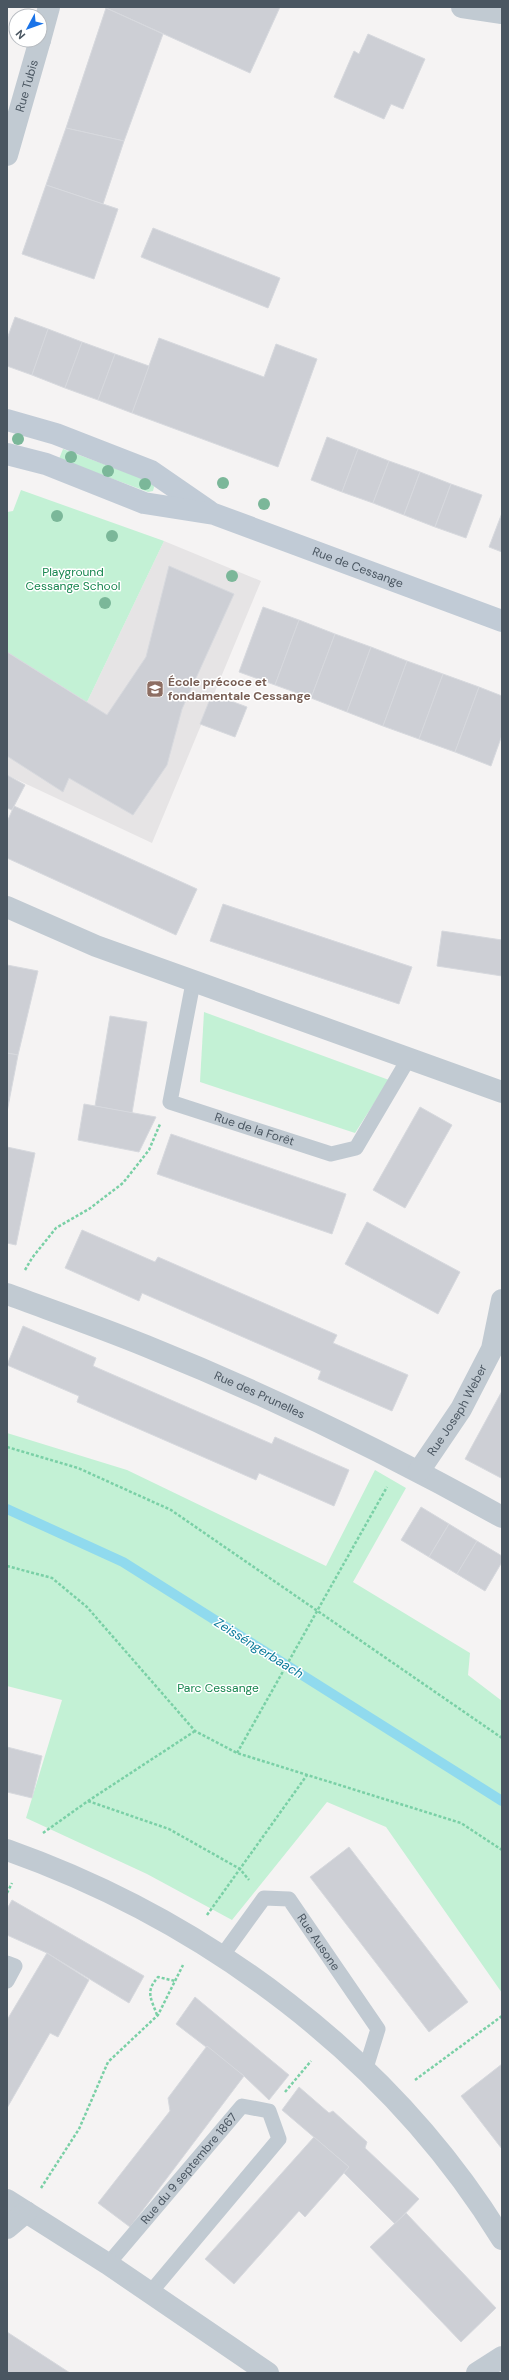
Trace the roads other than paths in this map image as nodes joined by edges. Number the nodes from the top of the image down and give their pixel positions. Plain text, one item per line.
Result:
1 (462, 7) edge
2 (502, 13) edge
3 (38, 48) edge
4 (7, 155) edge
5 (7, 420) edge
6 (7, 454) edge
7 (214, 514) junction
8 (502, 621) edge
9 (7, 907) edge
10 (193, 982) junction
11 (409, 1058) junction
12 (502, 1092) edge
13 (7, 1294) edge
14 (502, 1300) edge
15 (419, 1471) junction
16 (502, 1517) edge
17 (7, 1850) edge
18 (222, 1956) junction
19 (7, 1963) edge
20 (7, 1981) edge
21 (365, 2071) junction
22 (7, 2200) edge
23 (26, 2212) junction
24 (7, 2228) edge
25 (502, 2239) edge
26 (108, 2264) junction
27 (150, 2293) junction
28 (502, 2357) edge
29 (268, 2373) edge
30 (477, 2373) edge

1 - 2 street
3 - 4 street, Rue Tubis
5 - 7 main road, Rue de Cessange
6 - 7 main road, Rue de Cessange
7 - 8 main road, Rue de Cessange
9 - 10 street
10 - 11 street
10 - 11 lane, Rue de la Forêt
11 - 12 street
13 - 15 street, Rue des Prunelles
14 - 15 street, Rue Joseph Weber
15 - 16 street, Rue des Prunelles
17 - 18 street
18 - 21 street
18 - 21 lane, Rue Ausone
19 - 20 lane
21 - 25 street
22 - 23 street
23 - 24 street
23 - 26 street
26 - 27 street
26 - 27 lane, Rue du 9 septembre 1867
27 - 29 street
28 - 30 street

